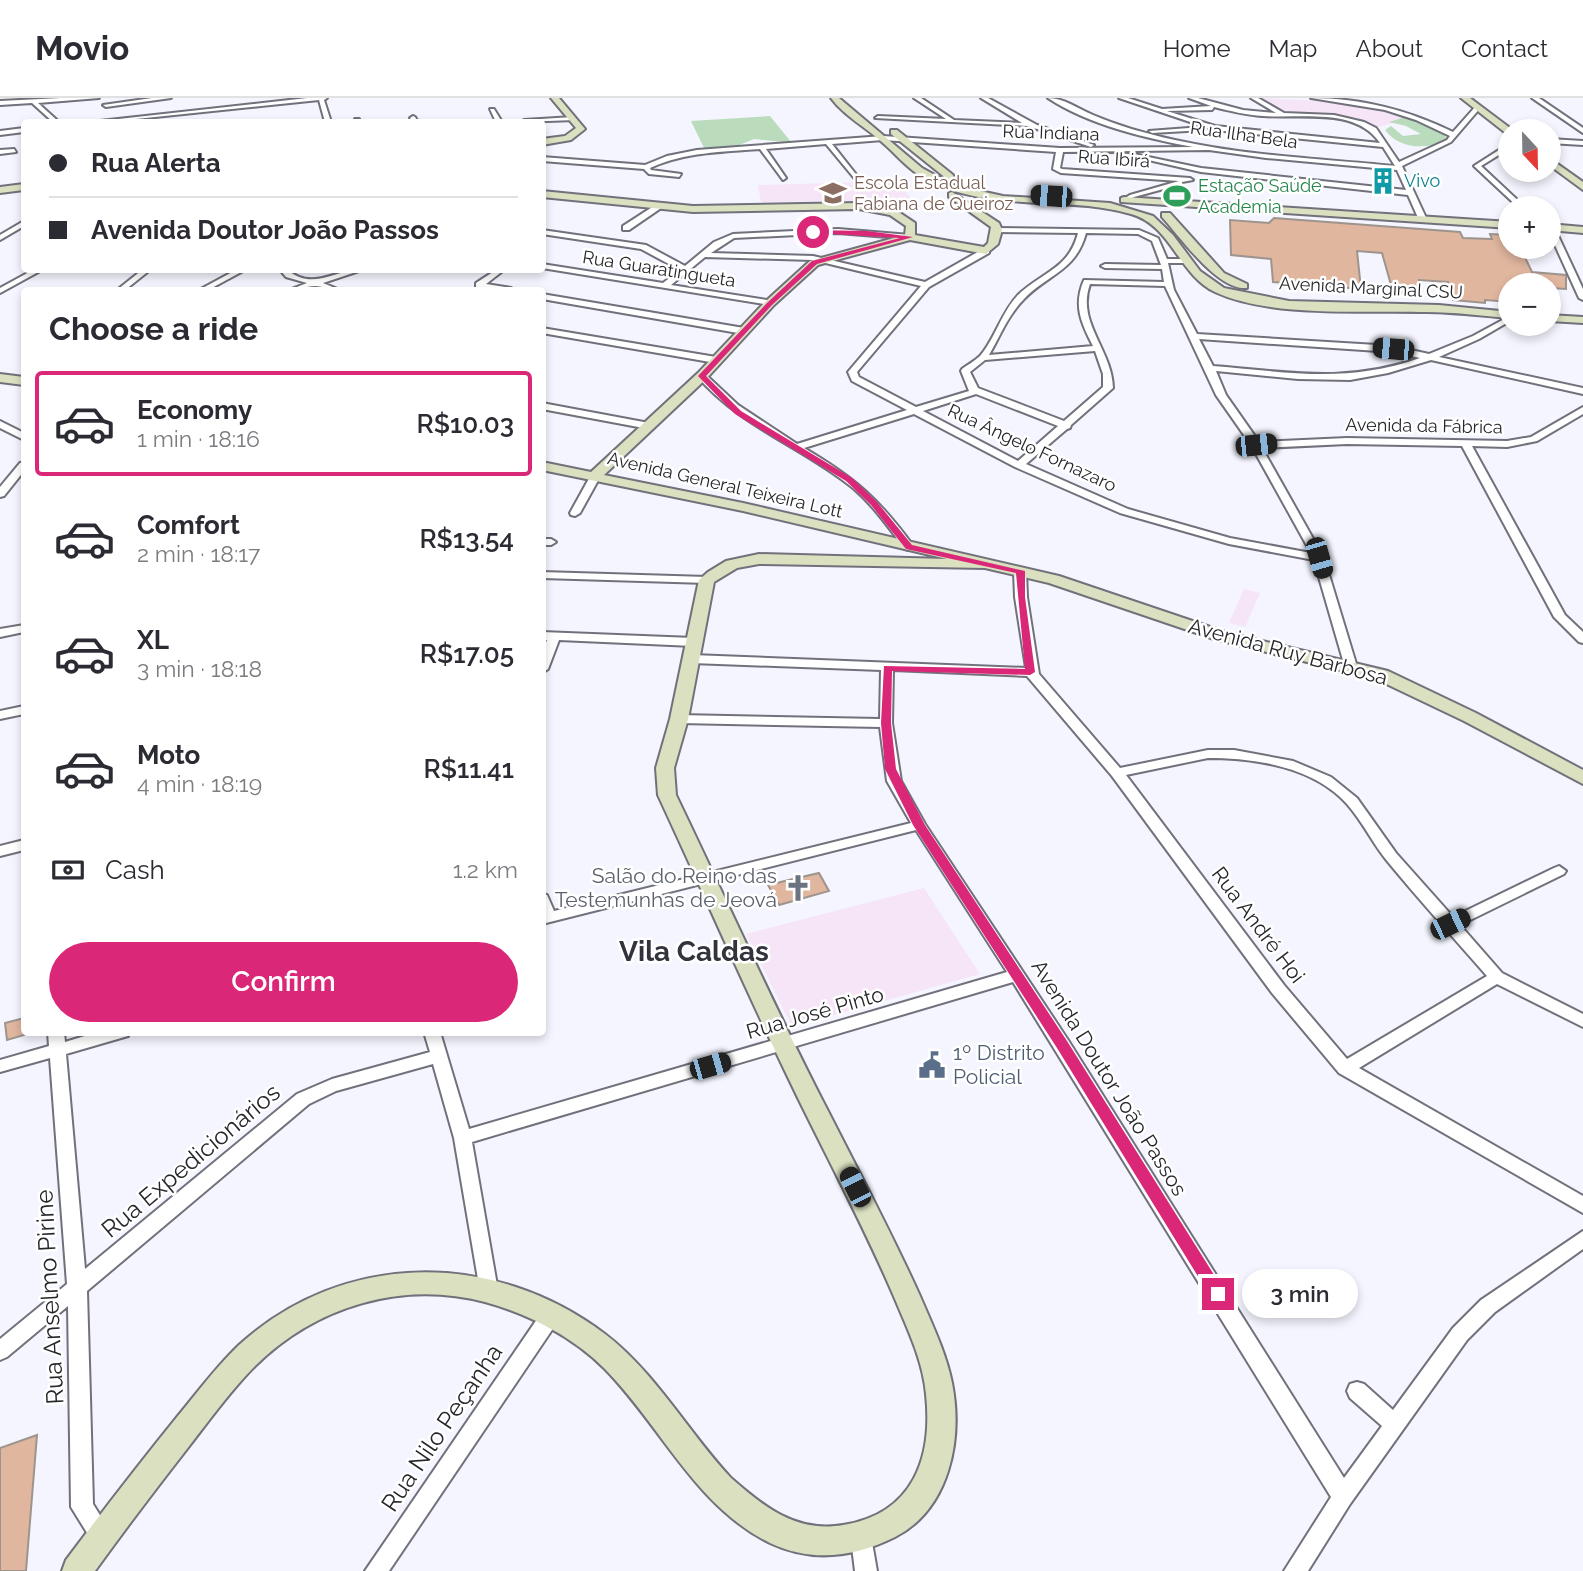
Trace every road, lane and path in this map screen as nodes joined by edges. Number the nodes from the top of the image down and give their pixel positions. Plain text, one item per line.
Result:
1 (168, 98) edge
2 (323, 98) edge
3 (555, 98) edge
4 (835, 98) edge
5 (849, 98) edge
6 (917, 98) edge
7 (984, 98) edge
8 (1051, 98) edge
9 (1122, 98) edge
10 (1192, 98) edge
11 (1254, 98) edge
12 (1314, 98) edge
13 (1465, 98) edge
14 (1555, 98) edge
15 (303, 99) edge
16 (102, 100) edge
17 (1538, 100) edge
18 (1374, 101) edge
19 (34, 102) junction
20 (0, 103) edge
21 (252, 106) junction
22 (1478, 107) junction
23 (1223, 108) junction
24 (1150, 109) junction
25 (492, 110) dead end
26 (868, 112) junction
27 (253, 115) dead end
28 (1286, 115) junction
29 (52, 119) edge
30 (109, 119) edge
31 (137, 119) edge
32 (327, 119) edge
33 (497, 119) edge
34 (573, 119) junction
35 (546, 121) edge
36 (954, 122) junction
37 (1498, 123) edge
38 (1036, 126) junction
39 (1214, 128) junction
40 (21, 130) edge
41 (1136, 131) junction
42 (1583, 131) edge
43 (0, 133) edge
44 (1454, 135) junction
45 (893, 138) junction
46 (546, 141) edge
47 (1561, 142) edge
48 (828, 143) junction
49 (1583, 143) edge
50 (1385, 145) junction
51 (762, 147) junction
52 (1207, 149) junction
53 (14, 150) dead end
54 (1060, 150) junction
55 (1112, 151) junction
56 (0, 152) edge
57 (1498, 153) edge
58 (546, 159) edge
59 (646, 167) junction
60 (1398, 167) junction
61 (1561, 170) edge
62 (679, 175) dead end
63 (855, 177) dead end
64 (1258, 177) junction
65 (782, 178) dead end
66 (1190, 180) junction
67 (955, 185) junction
68 (21, 187) edge
69 (1583, 187) edge
70 (0, 190) edge
71 (1411, 193) junction
72 (546, 194) edge
73 (1510, 196) edge
74 (1153, 201) junction
75 (660, 206) junction
76 (1128, 207) junction
77 (1423, 220) junction
78 (1498, 224) edge
79 (21, 225) edge
80 (626, 228) dead end
81 (1561, 228) edge
82 (998, 230) junction
83 (1083, 230) junction
84 (1583, 230) edge
85 (546, 233) edge
86 (910, 237) junction
87 (0, 238) edge
88 (986, 251) junction
89 (1561, 251) edge
90 (705, 255) junction
91 (820, 259) junction
92 (1185, 261) junction
93 (1165, 264) junction
94 (546, 266) edge
95 (1105, 266) dead end
96 (686, 270) junction
97 (33, 273) edge
98 (142, 273) edge
99 (235, 273) edge
100 (287, 273) edge
101 (348, 273) edge
102 (495, 273) edge
103 (312, 284) junction
104 (1168, 284) junction
105 (666, 285) junction
106 (926, 285) junction
107 (125, 287) edge
108 (209, 287) edge
109 (302, 287) edge
110 (324, 287) edge
111 (489, 287) edge
112 (0, 291) edge
113 (1282, 293) junction
114 (546, 297) edge
115 (1583, 298) edge
116 (770, 303) junction
117 (1308, 304) junction
118 (1498, 308) edge
119 (1561, 313) edge
120 (1583, 314) edge
121 (1498, 316) edge
122 (1561, 319) edge
123 (1583, 320) edge
124 (1498, 324) edge
125 (546, 331) edge
126 (744, 331) junction
127 (1192, 336) junction
128 (1098, 348) junction
129 (1427, 356) junction
130 (982, 358) junction
131 (716, 360) junction
132 (1210, 368) junction
133 (702, 376) junction
134 (0, 378) edge
135 (21, 381) edge
136 (973, 391) junction
137 (1583, 391) edge
138 (546, 407) edge
139 (1583, 410) edge
140 (916, 412) junction
141 (0, 424) edge
142 (649, 426) junction
143 (1067, 426) junction
144 (21, 435) edge
145 (1256, 445) junction
146 (1466, 445) junction
147 (797, 447) junction
148 (1019, 465) junction
149 (546, 467) edge
150 (21, 468) edge
151 (596, 475) junction
152 (5, 484) edge
153 (0, 494) edge
154 (575, 513) dead end
155 (909, 547) junction
156 (1319, 558) junction
157 (982, 564) junction
158 (1020, 571) junction
159 (546, 575) edge
160 (707, 580) junction
161 (21, 630) edge
162 (0, 633) edge
163 (548, 637) edge
164 (1583, 639) edge
165 (692, 651) junction
166 (1351, 667) junction
167 (887, 668) junction
168 (1030, 672) junction
169 (21, 711) edge
170 (0, 715) edge
171 (679, 719) junction
172 (886, 723) junction
173 (1117, 773) junction
174 (1583, 778) edge
175 (919, 825) junction
176 (21, 846) edge
177 (0, 851) edge
178 (1559, 871) dead end
179 (707, 880) junction
180 (546, 918) edge
181 (1450, 924) junction
182 (1018, 975) junction
183 (1497, 977) junction
184 (1583, 1021) edge
185 (96, 1036) edge
186 (433, 1036) edge
187 (57, 1042) edge
188 (783, 1045) junction
189 (439, 1056) junction
190 (0, 1066) edge
191 (1345, 1068) junction
192 (463, 1138) junction
193 (1583, 1205) edge
194 (1583, 1239) edge
195 (77, 1289) junction
196 (489, 1291) junction
197 (551, 1315) junction
198 (0, 1351) edge
199 (1357, 1391) dead end
200 (1395, 1425) junction
201 (1343, 1497) junction
202 (102, 1536) junction
203 (862, 1539) junction
204 (77, 1571) edge
205 (376, 1571) edge
206 (866, 1571) edge
207 (1295, 1571) edge

1 - 16 street
2 - 15 street
2 - 32 street
3 - 34 street
4 - 45 street, Avenida Marginal CSU
5 - 26 street, Avenida Marginal CSU
6 - 36 street
7 - 38 street
8 - 41 street, Rua Ilha Bela
9 - 24 street
10 - 23 street
11 - 28 street
12 - 18 street
13 - 22 street
14 - 17 street
15 - 21 street
16 - 19 street
16 - 30 street
17 - 42 street
18 - 44 street
19 - 20 street
19 - 29 street
21 - 27 street
21 - 31 street
22 - 37 street
22 - 44 street
23 - 24 street
23 - 28 street
24 - 39 street
25 - 33 street
26 - 36 street
26 - 45 street, Avenida Marginal CSU
28 - 50 street
34 - 35 street
34 - 46 street
36 - 38 street
38 - 55 street
39 - 41 street
39 - 50 street
40 - 43 street
41 - 52 street, Rua Ilha Bela
44 - 60 street
45 - 48 street, Rua Indiana
45 - 54 street, Rua Indiana
45 - 67 street, Avenida Marginal CSU
45 - 67 street, Avenida Marginal CSU
47 - 49 street
48 - 51 street, Rua Indiana
48 - 63 street
50 - 60 street
51 - 59 street, Rua Indiana
51 - 65 street
52 - 55 street, Rua Indiana
52 - 60 street, Rua Ilha Bela
53 - 56 street
54 - 55 street, Rua Indiana
54 - 66 street, Rua Ibirá
55 - 64 street
57 - 73 street
58 - 59 street
59 - 62 street
60 - 71 street
61 - 69 street
64 - 66 street
64 - 71 street
66 - 74 street
67 - 76 street, Avenida Marginal CSU
67 - 82 street
68 - 70 street
71 - 77 street
72 - 75 street
74 - 76 street
74 - 76 street
74 - 77 street
74 - 113 street, Avenida Marginal CSU
75 - 80 street
75 - 86 street
76 - 92 street, Avenida Marginal CSU
77 - 78 street
79 - 87 street
81 - 84 street
82 - 83 street
82 - 88 street
83 - 93 street
83 - 130 street
85 - 96 street
86 - 88 street
86 - 90 street
86 - 91 street
88 - 106 street
89 - 115 street
90 - 91 street
90 - 96 street
91 - 106 street
91 - 116 street
92 - 93 street
92 - 117 street, Avenida Marginal CSU
93 - 95 street
93 - 104 street
94 - 105 street, Rua Guaratingueta
96 - 105 street
97 - 112 street
98 - 107 street
99 - 108 street
100 - 103 street
101 - 103 street
102 - 111 street
103 - 109 street
103 - 110 street
104 - 127 street
104 - 128 street
105 - 116 street, Rua Guaratingueta
106 - 140 street, Rua Ângelo Fornazaro
113 - 117 street
113 - 118 street, Avenida Marginal CSU
114 - 126 street
116 - 126 street
117 - 121 street, Avenida Marginal CSU
119 - 120 street
122 - 123 street
124 - 129 street
125 - 131 street
126 - 131 street
127 - 129 street
127 - 132 street
128 - 130 street
128 - 143 street
129 - 132 street
129 - 137 street
130 - 136 street
131 - 133 street
132 - 145 street
133 - 142 street
133 - 147 street
134 - 135 street
136 - 140 street
136 - 143 street
138 - 142 street
139 - 146 street, Avenida da Fábrica
140 - 147 street
140 - 148 street, Rua Ângelo Fornazaro
141 - 144 street
142 - 151 street
143 - 148 street
145 - 146 street, Avenida da Fábrica
145 - 156 street
146 - 164 street
147 - 155 street
148 - 156 street, Rua Ângelo Fornazaro
149 - 151 street, Avenida General Teixeira Lott
150 - 152 street
151 - 154 street
151 - 155 street, Avenida General Teixeira Lott
152 - 153 street
155 - 157 street, Avenida General Teixeira Lott
156 - 166 street
157 - 158 street, Avenida General Teixeira Lott
157 - 160 street
158 - 166 street, Avenida Ruy Barbosa
158 - 168 street
159 - 160 street
160 - 165 street
161 - 162 street
163 - 165 street
165 - 167 street
165 - 171 street
166 - 174 street, Avenida Ruy Barbosa
167 - 168 street
167 - 172 street, Avenida Doutor João Passos
168 - 173 street, Rua André Hoi
169 - 170 street
171 - 172 street
171 - 179 street
172 - 175 street, Avenida Doutor João Passos
173 - 181 street
173 - 191 street, Rua André Hoi
175 - 179 street
175 - 182 street, Avenida Doutor João Passos
176 - 177 street
178 - 181 street
179 - 180 street
179 - 188 street
181 - 183 street
182 - 188 street, Rua José Pinto
182 - 201 street, Avenida Doutor João Passos
183 - 184 street
183 - 191 street
185 - 187 street
186 - 189 street
187 - 190 street
187 - 195 street, Rua Anselmo Pirine
188 - 192 street, Rua José Pinto
188 - 203 street
189 - 192 street
189 - 195 street, Rua Expedicionários
191 - 193 street, Rua André Hoi
192 - 196 street
194 - 200 street
195 - 198 street, Rua Expedicionários
195 - 202 street, Rua Anselmo Pirine
196 - 197 street
196 - 202 street
197 - 203 street
197 - 205 street, Rua Nilo Peçanha
199 - 200 street
200 - 201 street
201 - 207 street
202 - 204 street
203 - 206 street

